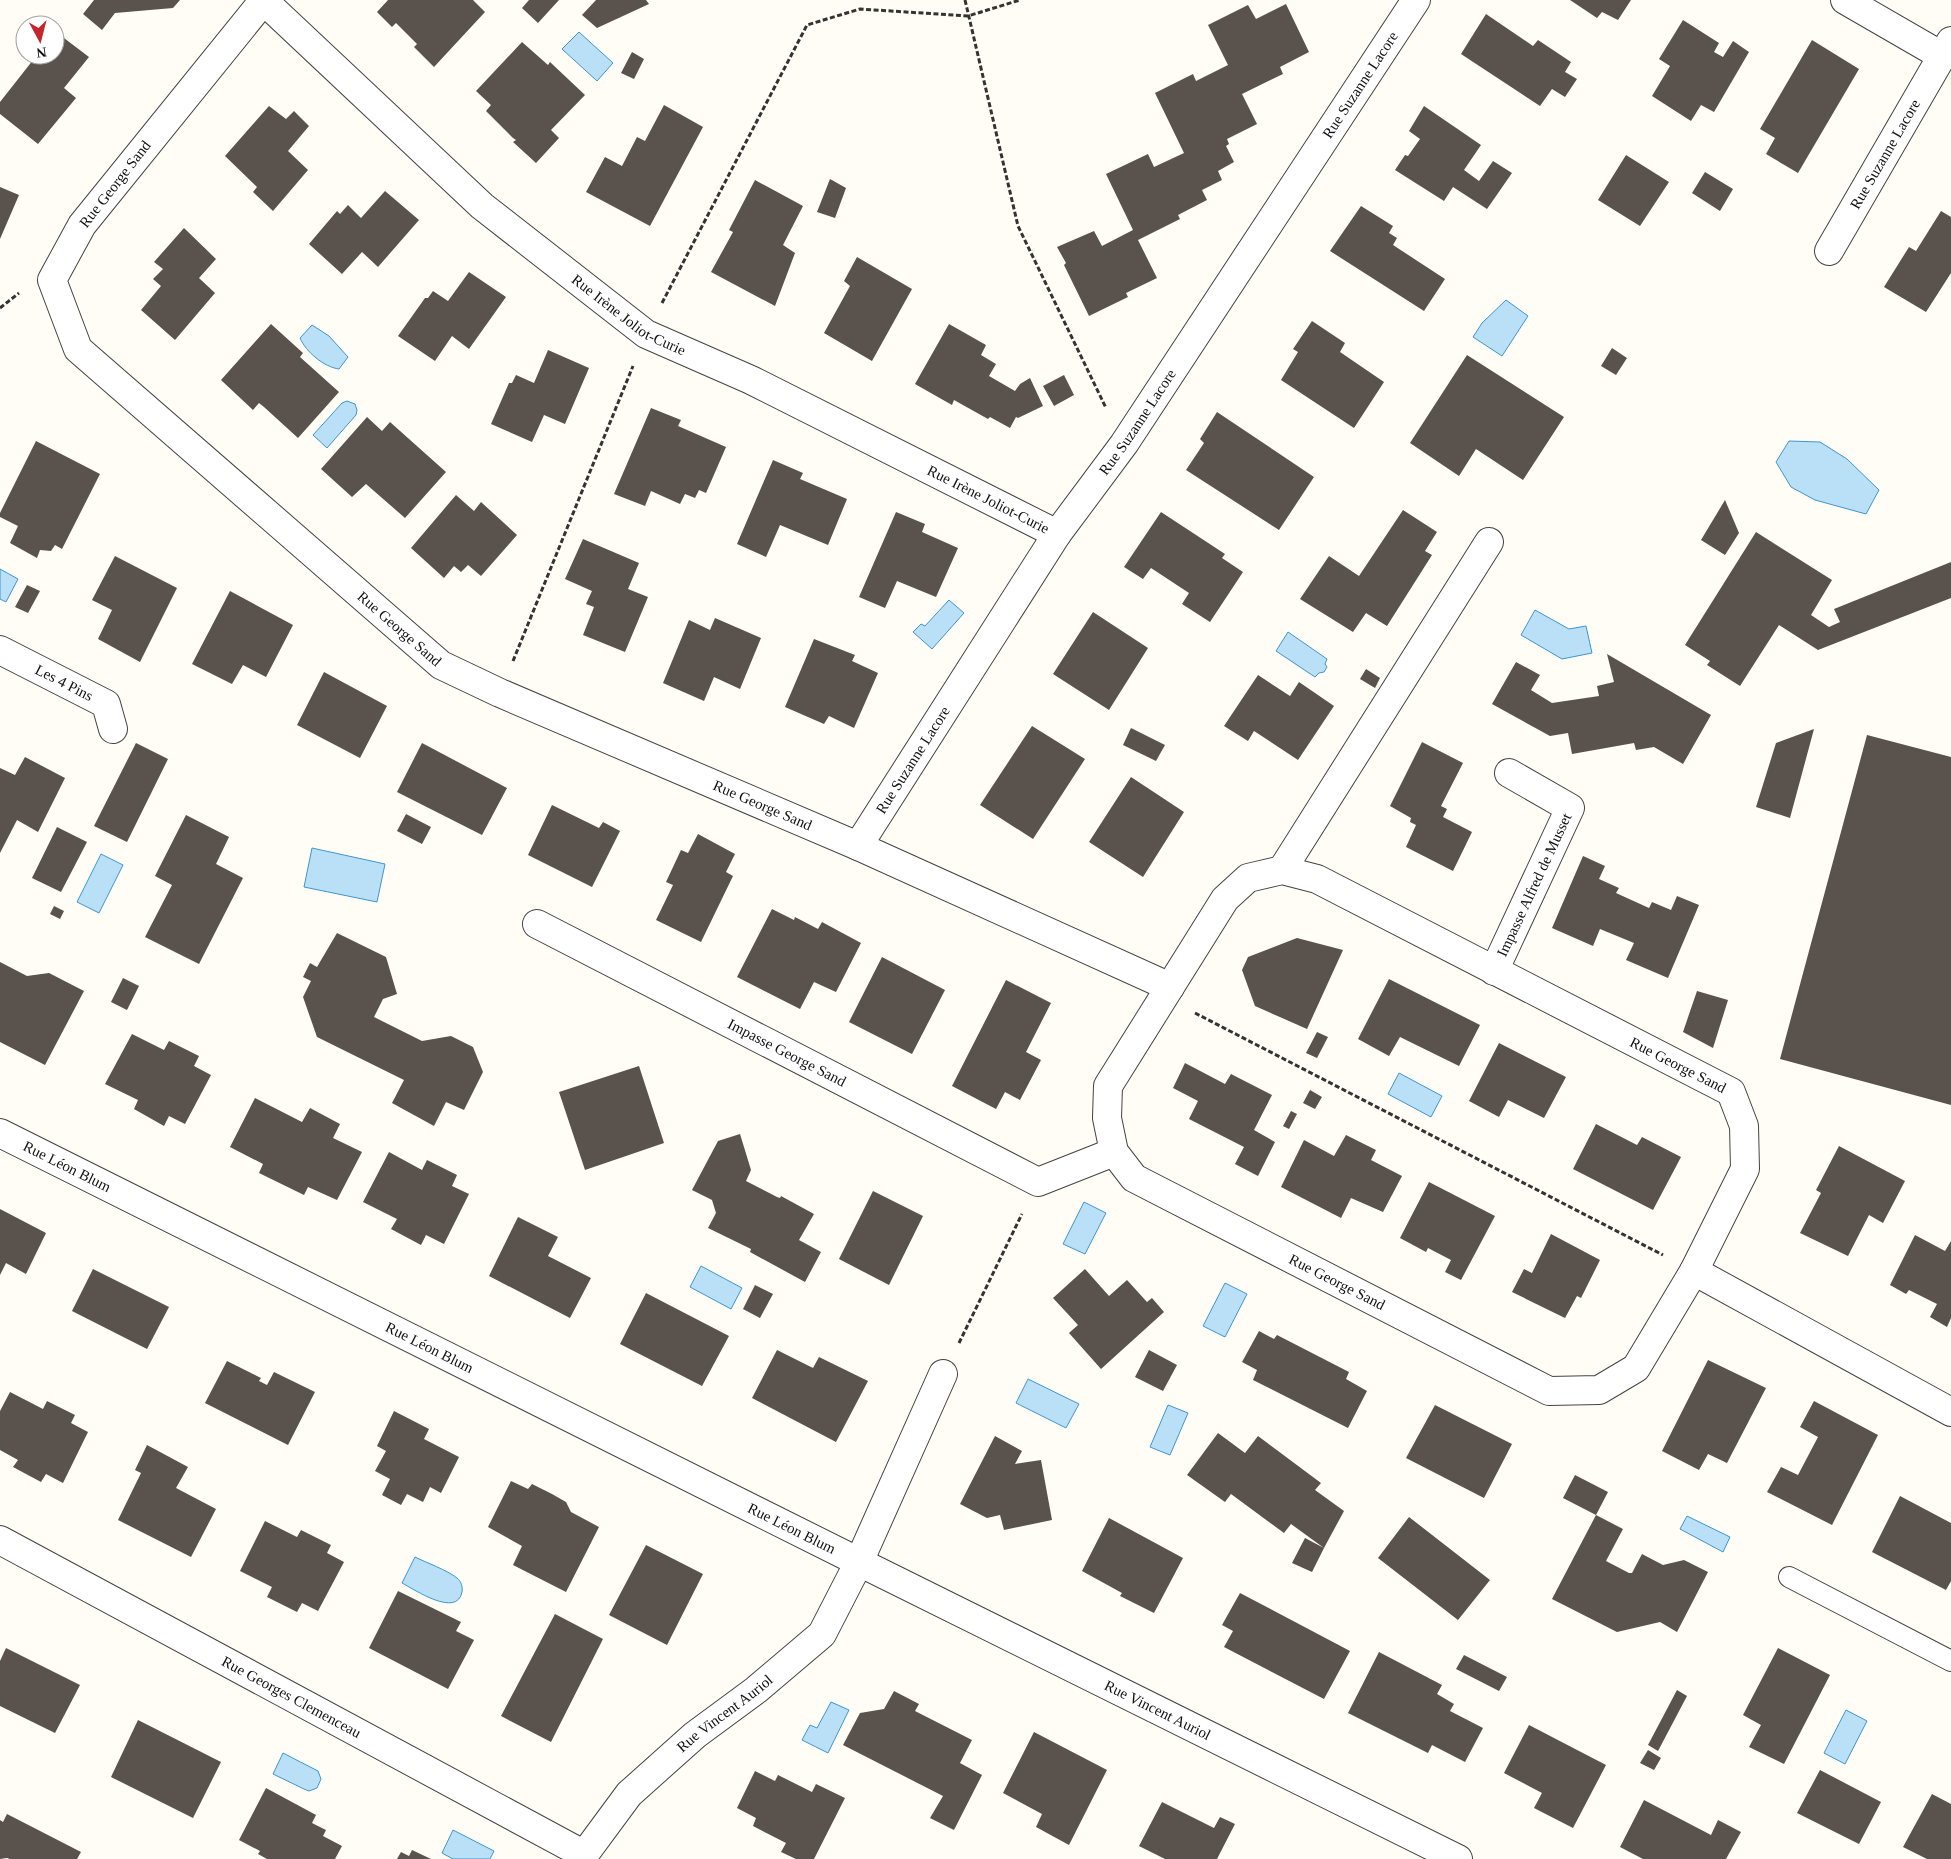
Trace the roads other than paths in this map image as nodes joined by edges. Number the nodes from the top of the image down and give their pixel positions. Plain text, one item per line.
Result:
1 (264, 0) edge
2 (1416, 0) edge
3 (1845, 0) edge
4 (1946, 48) edge
5 (1829, 251) dead end
6 (1057, 534) junction
7 (1489, 542) dead end
8 (0, 650) edge
9 (113, 729) dead end
10 (1509, 774) dead end
11 (858, 846) junction
12 (1282, 870) junction
13 (537, 924) dead end
14 (1494, 971) junction
15 (1170, 987) junction
16 (0, 1133) edge
17 (1114, 1152) junction
18 (1694, 1272) junction
19 (943, 1374) road end
20 (1951, 1412) edge
21 (0, 1540) edge
22 (859, 1562) junction
23 (1789, 1577) dead end
24 (1951, 1661) edge
25 (582, 1857) edge
26 (1455, 1858) edge

1 - 6 street, Rue Irène Joliot-Curie
1 - 11 street, Rue George Sand
2 - 6 street, Rue Suzanne Lacore
3 - 4 street, Rue Suzanne Lacore
4 - 5 street, Rue Suzanne Lacore
6 - 11 street, Rue Suzanne Lacore
7 - 12 street
8 - 9 street, Les 4 Pins
10 - 14 street, Impasse Alfred de Musset
11 - 15 street, Rue George Sand
12 - 14 street, Rue George Sand
12 - 15 street, Rue George Sand
13 - 17 street, Impasse George Sand
14 - 18 street, Rue George Sand
15 - 17 street, Rue George Sand
16 - 22 street, Rue Léon Blum
17 - 18 street, Rue George Sand
18 - 20 street
19 - 22 street, Rue Vincent Auriol
21 - 25 street, Rue Georges Clemenceau
22 - 25 street, Rue Vincent Auriol
22 - 26 street, Rue Vincent Auriol
23 - 24 lane

